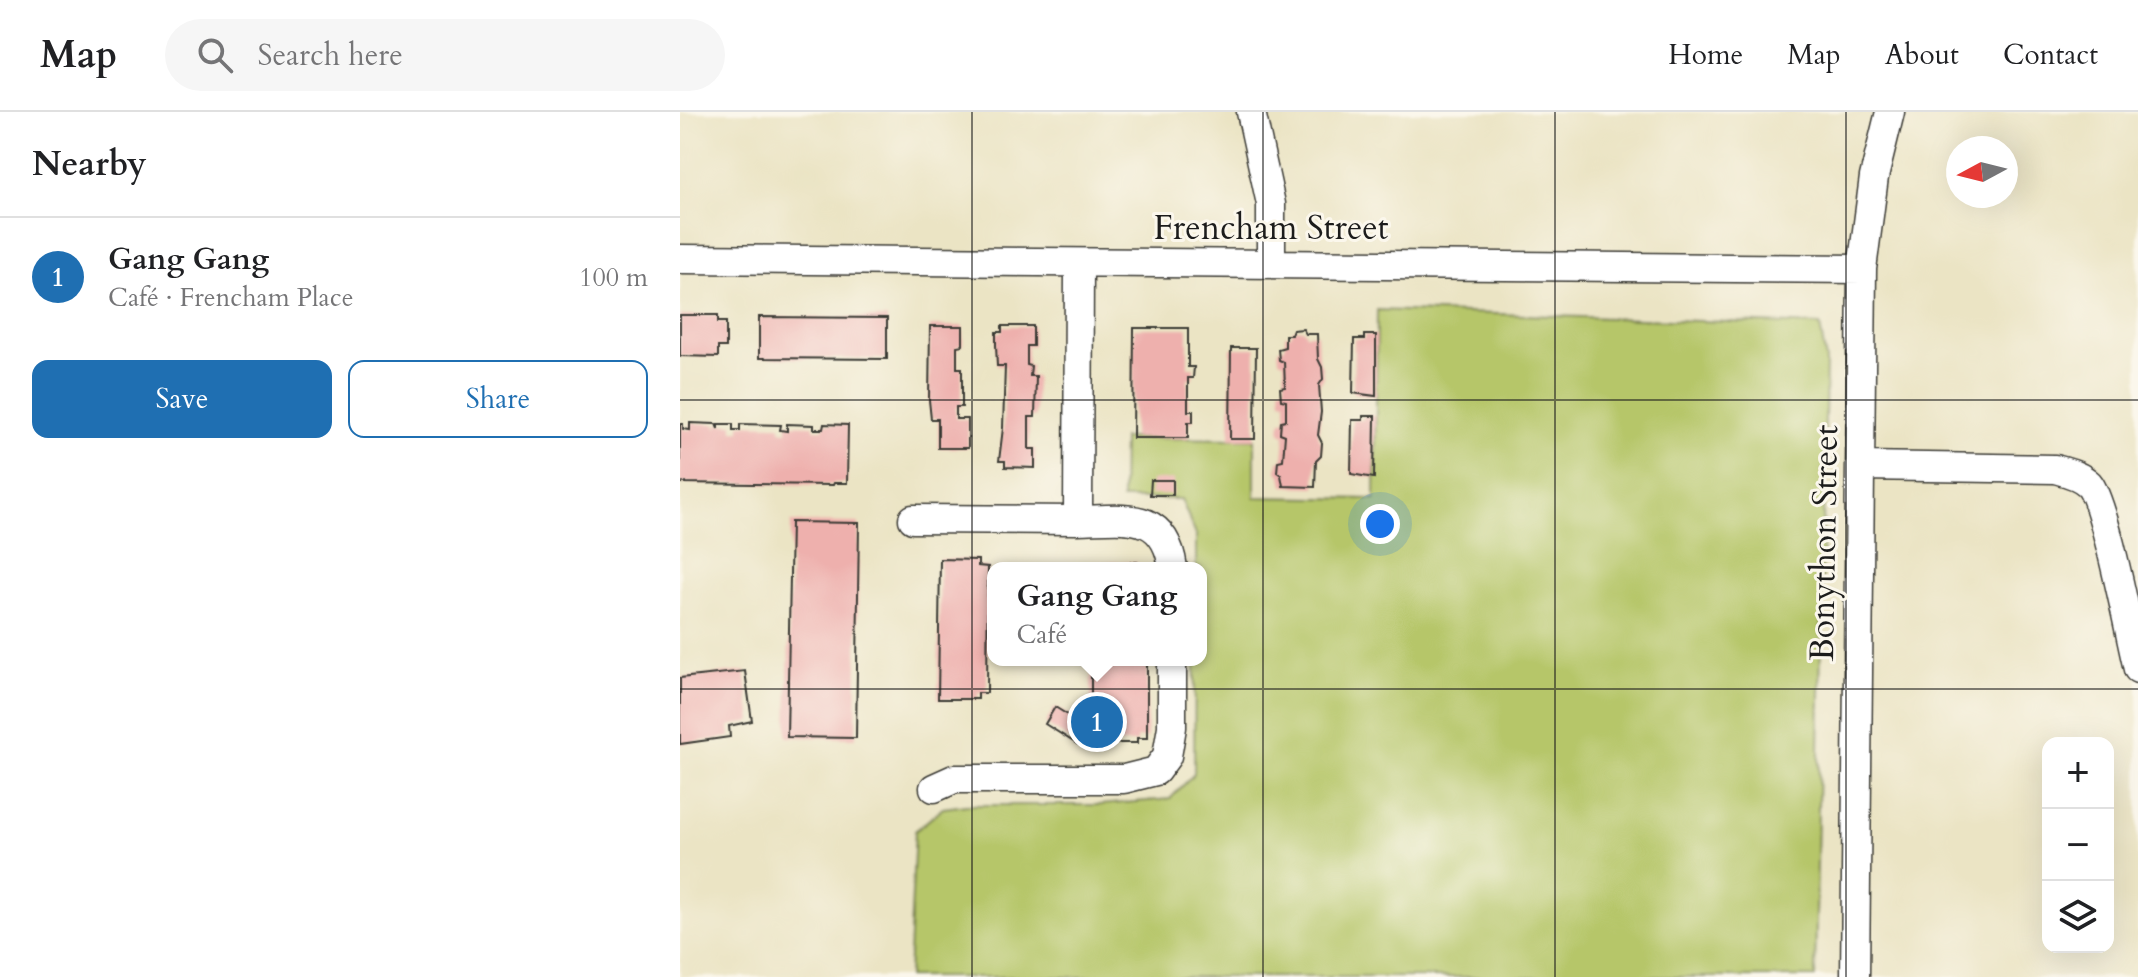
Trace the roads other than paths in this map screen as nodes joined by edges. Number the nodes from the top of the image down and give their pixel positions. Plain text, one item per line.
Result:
1 (1251, 112) edge
2 (1890, 112) edge
3 (680, 259) edge
4 (1079, 263) junction
5 (1271, 263) junction
6 (1862, 269) junction
7 (1861, 466) junction
8 (913, 519) dead end
9 (1078, 520) junction
10 (1172, 562) edge
11 (1172, 666) edge
12 (2138, 669) edge
13 (934, 788) dead end
14 (1855, 977) edge

1 - 5 street
2 - 6 street, Bonython Street
3 - 4 street, Frencham Street
4 - 5 street, Frencham Street
4 - 9 street
5 - 6 street, Frencham Street
6 - 7 street, Bonython Street
7 - 12 street
7 - 14 street, Bonython Street
8 - 9 street
9 - 10 street
11 - 13 street

